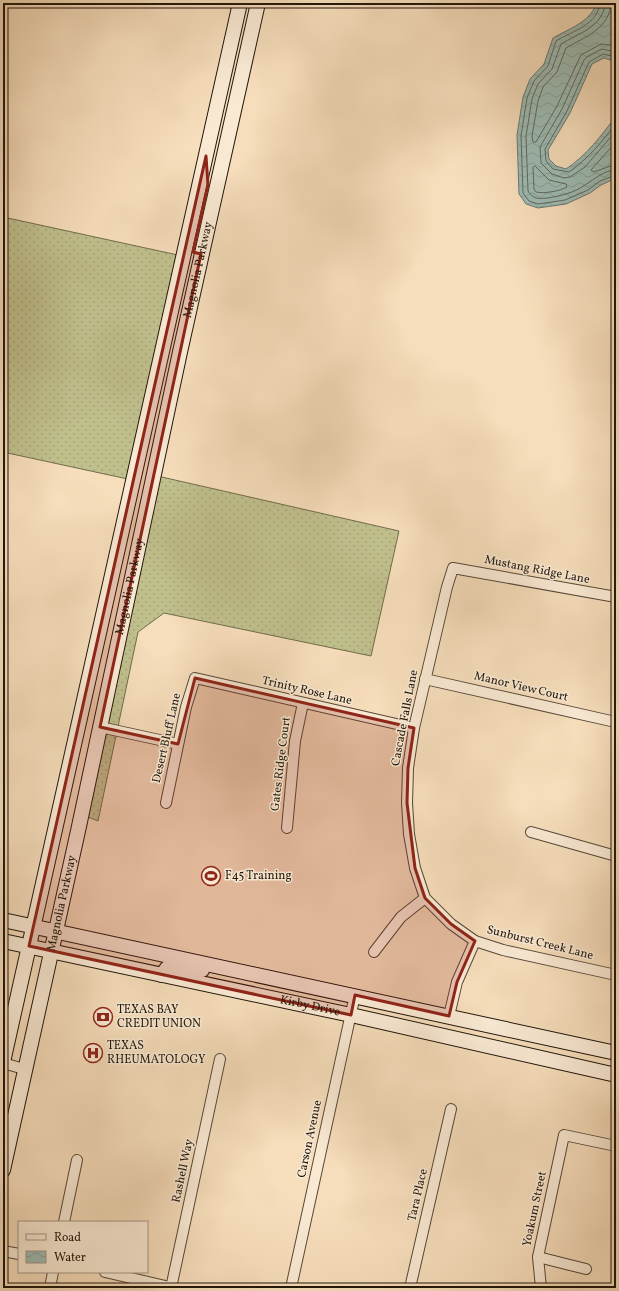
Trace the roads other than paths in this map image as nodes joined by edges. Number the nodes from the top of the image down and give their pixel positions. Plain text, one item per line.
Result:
1 (240, 3) edge
2 (258, 3) edge
3 (206, 156) junction
4 (201, 254) junction
5 (453, 568) joint
6 (616, 597) edge
7 (105, 612) junction
8 (195, 678) joint
9 (425, 679) junction
10 (303, 703) junction
11 (611, 721) dead end
12 (100, 727) junction
13 (414, 728) junction
14 (178, 744) junction
15 (166, 803) dead end
16 (287, 828) dead end
17 (531, 832) dead end
18 (616, 856) edge
19 (424, 898) junction
20 (3, 920) edge
21 (34, 926) junction
22 (55, 930) junction
23 (475, 940) junction
24 (3, 941) edge
25 (29, 946) junction
26 (50, 951) junction
27 (374, 952) dead end
28 (158, 953) junction
29 (86, 958) junction
30 (244, 971) junction
31 (162, 975) junction
32 (616, 975) edge
33 (355, 995) junction
34 (351, 1015) junction
35 (449, 1016) junction
36 (616, 1053) edge
37 (220, 1059) dead end
38 (3, 1063) edge
39 (24, 1069) junction
40 (616, 1074) edge
41 (451, 1108) dead end
42 (616, 1146) edge
43 (77, 1160) dead end
44 (3, 1170) edge
45 (64, 1221) edge
46 (3, 1251) edge
47 (18, 1254) edge
48 (538, 1257) junction
49 (586, 1269) dead end
50 (53, 1273) edge
51 (109, 1273) edge
52 (50, 1288) edge
53 (172, 1288) edge
54 (291, 1288) edge
55 (410, 1288) edge
56 (541, 1288) edge

1 - 3 main road, Magnolia Parkway
2 - 4 main road, Magnolia Parkway
3 - 4 main road
3 - 7 main road, Magnolia Parkway
4 - 12 main road, Magnolia Parkway
5 - 6 street, Mustang Ridge Lane
5 - 9 street, Cascade Falls Lane
7 - 12 main road
7 - 21 main road, Magnolia Parkway
8 - 10 street, Trinity Rose Lane
8 - 14 street, Desert Bluff Lane
9 - 11 street, Manor View Court
9 - 13 street, Cascade Falls Lane
10 - 13 street, Trinity Rose Lane
10 - 16 street, Gates Ridge Court
12 - 14 street
12 - 22 main road, Magnolia Parkway
13 - 19 street, Cascade Falls Lane
14 - 15 street, Desert Bluff Lane
17 - 18 street
19 - 23 street, Sunburst Creek Lane
19 - 27 street
20 - 21 main road, Kirby Drive
21 - 22 main road, Kirby Drive
21 - 25 main road, Magnolia Parkway
22 - 26 main road, Magnolia Parkway
22 - 28 main road, Kirby Drive
23 - 32 street, Sunburst Creek Lane
23 - 35 street
24 - 25 main road, Kirby Drive
25 - 26 main road, Kirby Drive
25 - 38 main road, Magnolia Parkway
26 - 29 main road, Kirby Drive
26 - 39 main road, Magnolia Parkway
28 - 29 main road
28 - 30 main road, Kirby Drive
29 - 31 main road, Kirby Drive
30 - 31 main road
30 - 33 main road, Kirby Drive
31 - 34 main road, Kirby Drive
33 - 34 street, Carson Avenue
33 - 35 main road, Kirby Drive
34 - 40 main road, Kirby Drive
34 - 54 street, Carson Avenue
35 - 36 main road, Kirby Drive
37 - 53 street, Rashell Way
38 - 39 street
39 - 44 main road, Magnolia Parkway
41 - 55 street, Tara Place
42 - 48 street, Yoakum Street
43 - 45 street
46 - 47 street
48 - 49 street
48 - 56 street, Yoakum Street
50 - 52 street
51 - 53 street

